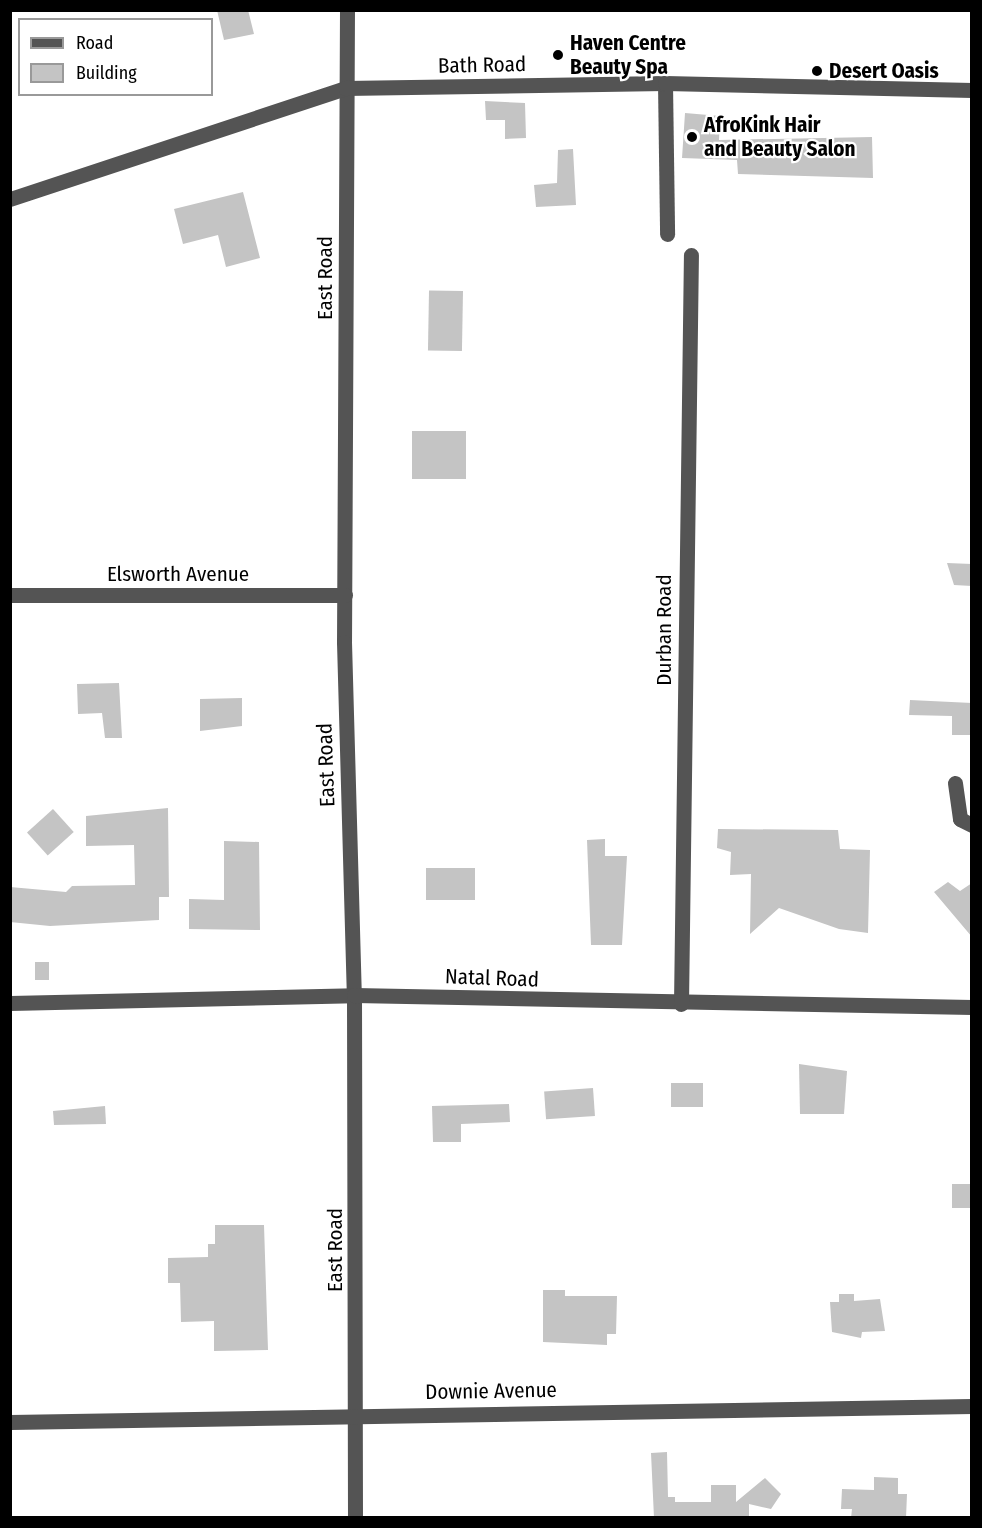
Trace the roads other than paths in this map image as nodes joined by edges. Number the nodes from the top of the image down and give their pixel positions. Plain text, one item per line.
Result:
1 (347, 10) edge
2 (665, 83) junction
3 (345, 88) junction
4 (972, 90) edge
5 (10, 199) edge
6 (667, 234) dead end
7 (691, 255) dead end
8 (10, 594) edge
9 (345, 595) junction
10 (955, 783) dead end
11 (972, 825) edge
12 (354, 995) junction
13 (10, 1003) edge
14 (681, 1004) junction
15 (972, 1007) edge
16 (972, 1406) edge
17 (357, 1413) junction
18 (10, 1422) edge
19 (355, 1518) edge

1 - 3 street, East Road
2 - 3 street, Bath Road
2 - 4 street, Bath Road
2 - 6 street
3 - 5 street, Bath Road
3 - 9 street, East Road
7 - 14 street, Durban Road
8 - 9 street, Elsworth Avenue
9 - 12 street, East Road
10 - 11 street
12 - 13 street, Natal Road
12 - 14 street, Natal Road
12 - 17 street, East Road
14 - 15 street, Natal Road
16 - 17 street, Downie Avenue
17 - 18 street, Downie Avenue
17 - 19 street, East Road

